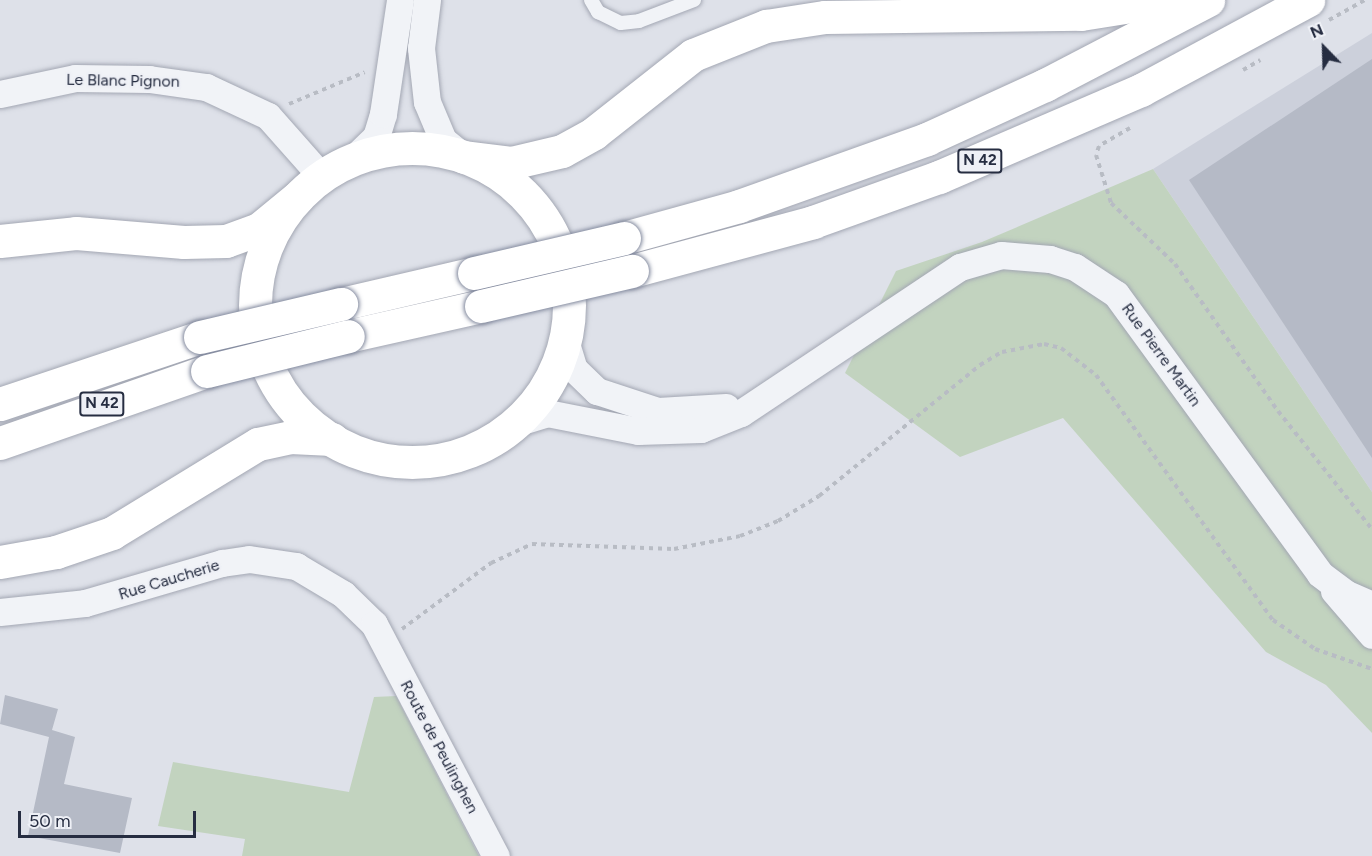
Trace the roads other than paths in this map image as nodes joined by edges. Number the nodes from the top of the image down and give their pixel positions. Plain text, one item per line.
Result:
1 (400, 0) edge
2 (427, 0) edge
3 (591, 0) edge
4 (694, 0) edge
5 (1168, 0) edge
6 (1208, 0) edge
7 (1308, 0) edge
8 (0, 94) edge
9 (464, 157) junction
10 (352, 160) junction
11 (310, 187) junction
12 (0, 241) edge
13 (565, 340) junction
14 (767, 395) junction
15 (0, 404) edge
16 (515, 423) junction
17 (332, 439) junction
18 (0, 443) edge
19 (0, 562) edge
20 (1326, 580) junction
21 (1372, 605) edge
22 (0, 612) edge
23 (1372, 635) edge
24 (382, 638) joint
25 (496, 856) edge

1 - 10 street
2 - 9 street
3 - 4 lane
5 - 9 main road
6 - 15 main road, N 42, bridge
7 - 18 main road, N 42, bridge
8 - 11 street, Le Blanc Pignon
9 - 10 main road
9 - 13 main road
10 - 11 main road
11 - 12 main road
11 - 17 main road
13 - 14 street, Rue Pierre Martin
13 - 16 main road
14 - 16 street, Rue Pierre Martin
14 - 20 street, Rue Pierre Martin
16 - 17 main road
17 - 19 main road
20 - 21 street, Rue Pierre Martin
20 - 23 street
22 - 24 street, Rue Caucherie
24 - 25 street, Route de Peulinghen

